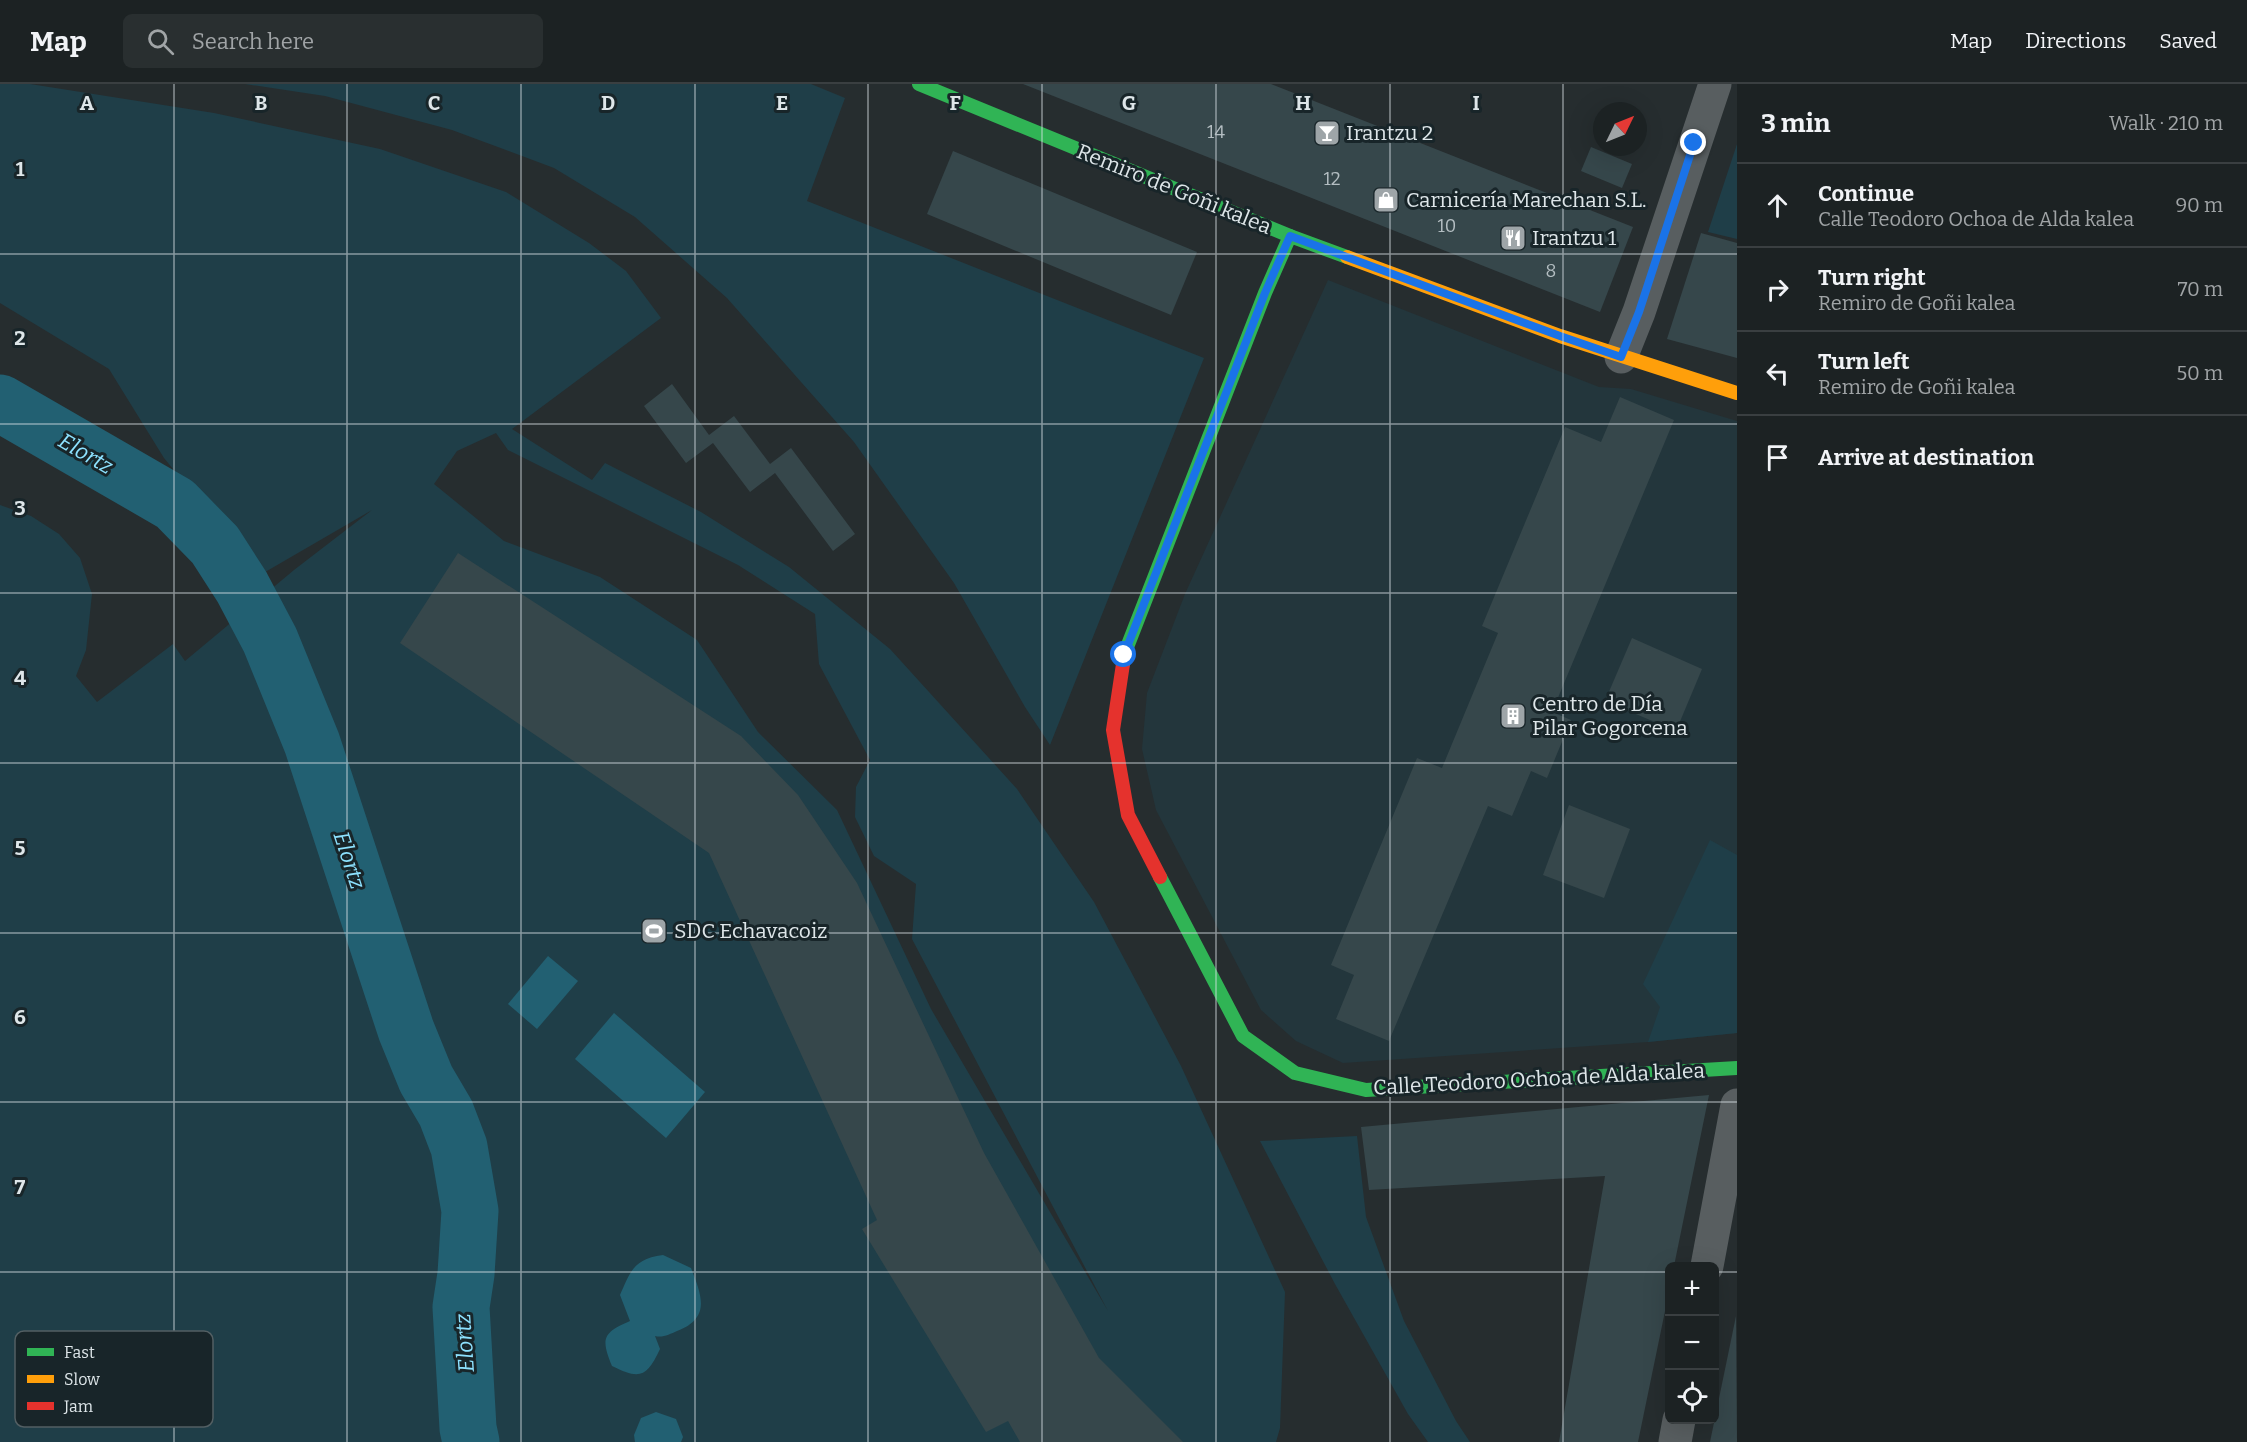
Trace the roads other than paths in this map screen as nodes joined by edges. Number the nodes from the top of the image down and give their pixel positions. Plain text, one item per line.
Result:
1 (1714, 84) edge
2 (928, 86) edge
3 (1290, 236) junction
4 (1621, 357) junction
5 (1737, 393) edge
6 (1737, 1068) edge
7 (1737, 1105) edge
8 (1708, 1262) edge
9 (1678, 1424) edge
10 (1675, 1442) edge

1 - 4 street
2 - 3 street, Remiro de Goñi kalea
3 - 4 street, Remiro de Goñi kalea
3 - 6 street, Calle Teodoro Ochoa de Alda kalea
4 - 5 street, Remiro de Goñi kalea
7 - 8 street
9 - 10 street

